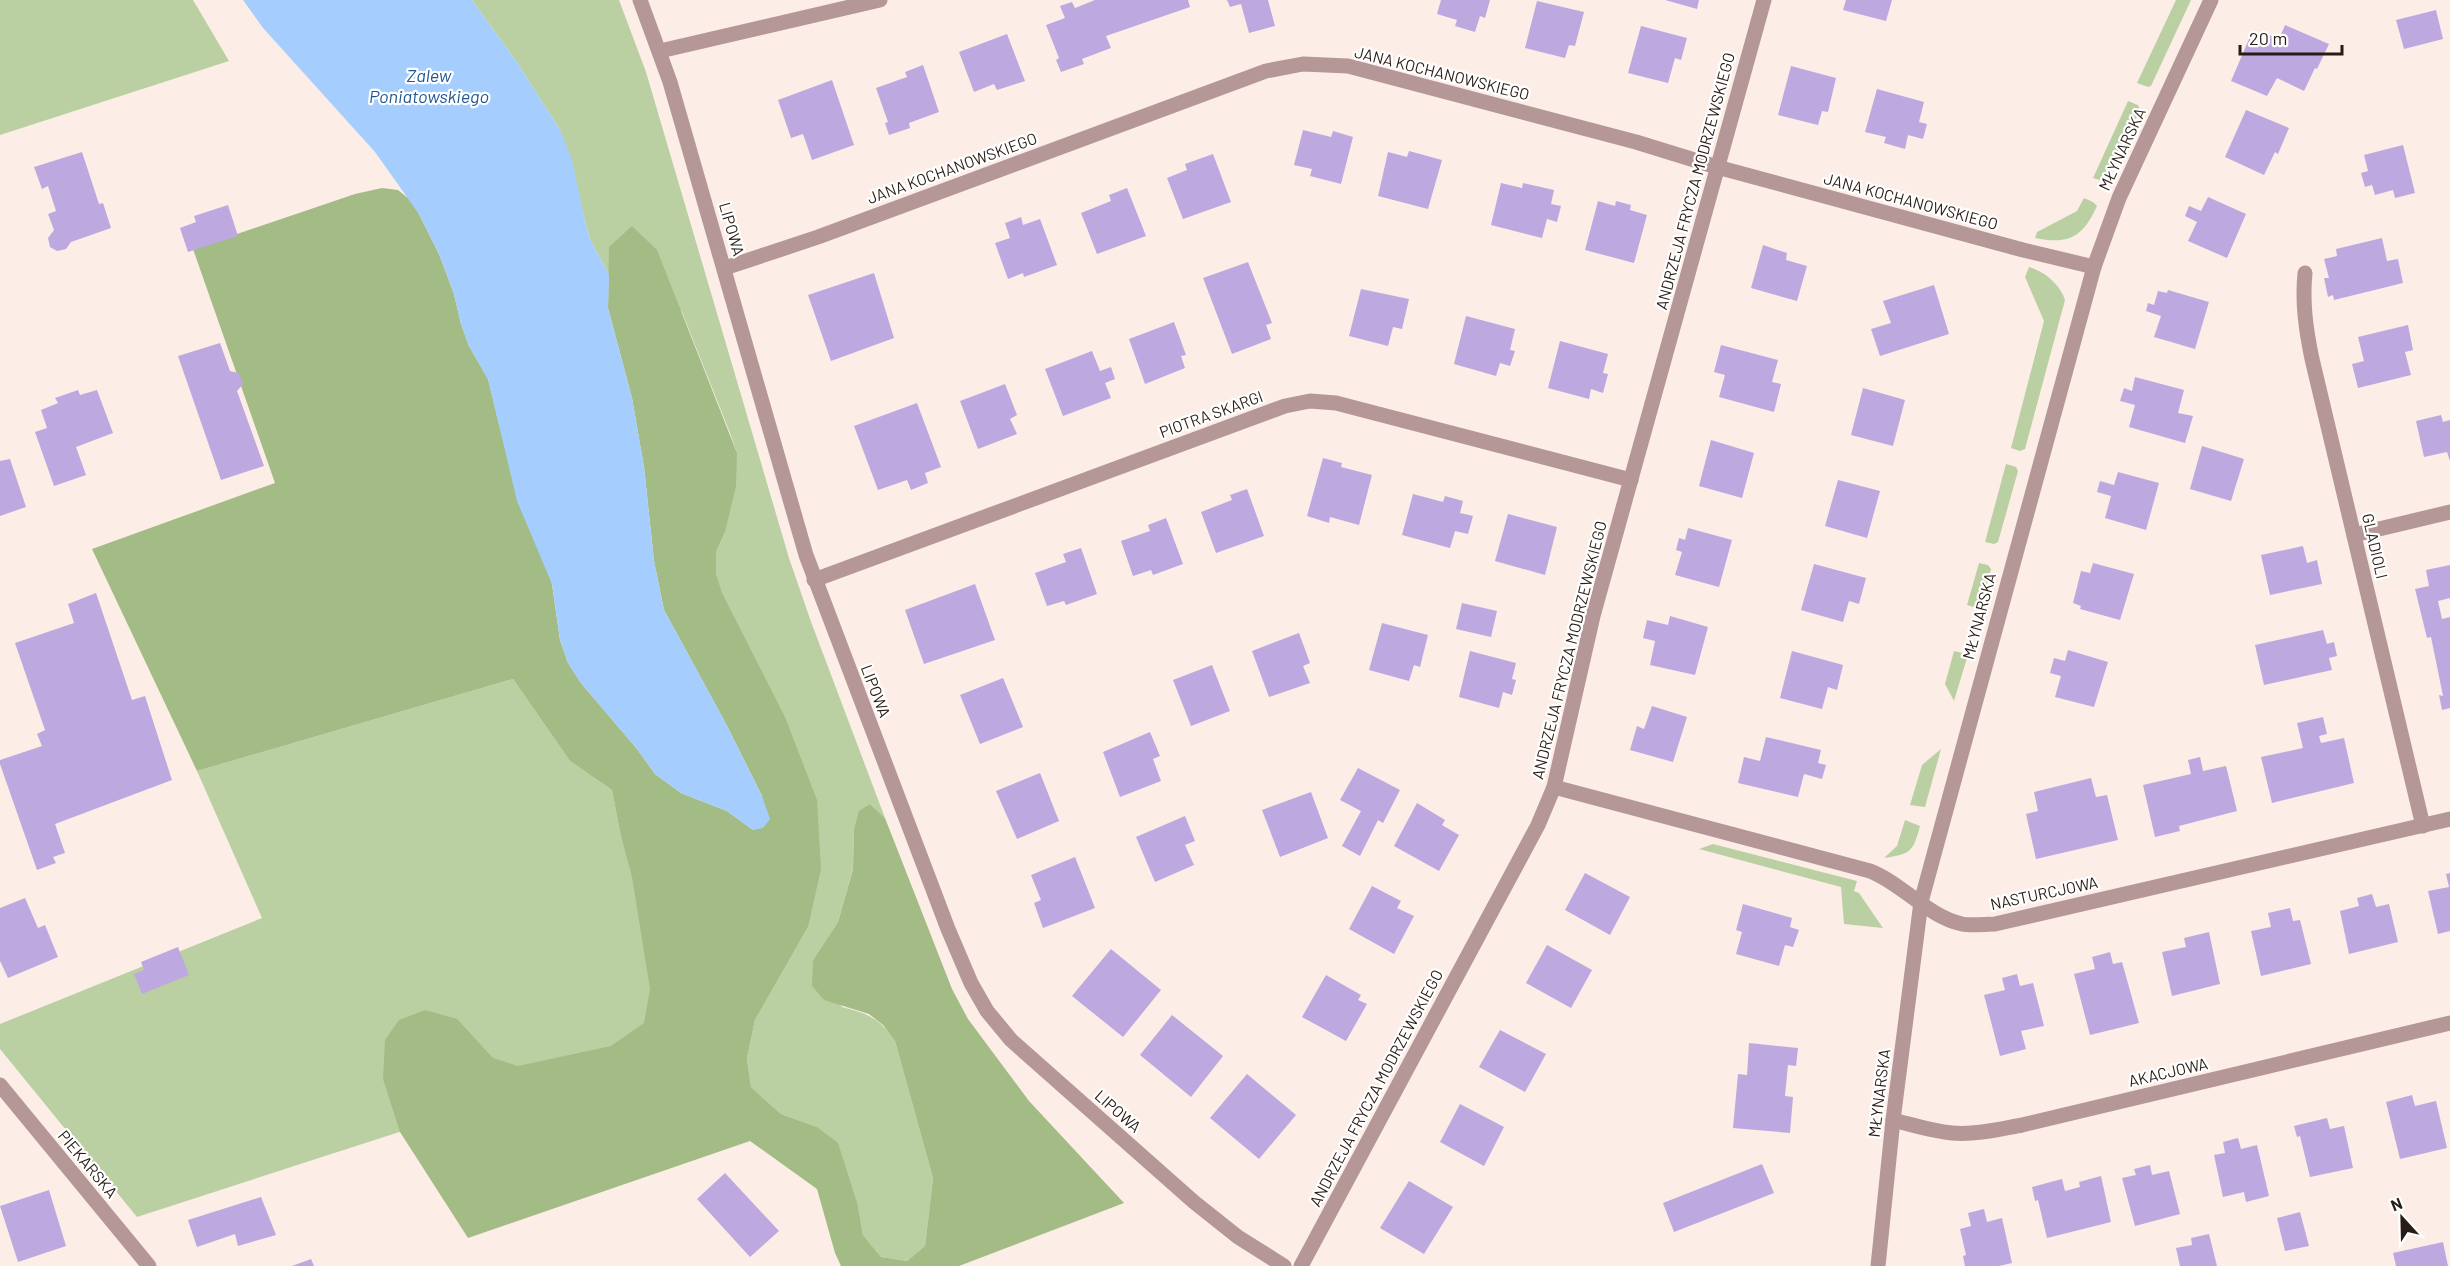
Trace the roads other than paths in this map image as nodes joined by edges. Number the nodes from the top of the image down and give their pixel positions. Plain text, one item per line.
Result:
1 (640, 0) edge
2 (880, 0) edge
3 (1764, 0) edge
4 (2211, 0) edge
5 (660, 51) junction
6 (1717, 167) junction
7 (2094, 267) junction
8 (725, 268) junction
9 (2305, 273) dead end
10 (1631, 480) junction
11 (2450, 512) edge
12 (2354, 535) junction
13 (814, 580) junction
14 (1554, 787) junction
15 (2450, 819) edge
16 (2423, 826) junction
17 (1921, 902) junction
18 (2450, 1023) edge
19 (0, 1085) edge
20 (1893, 1120) junction
21 (149, 1266) edge
22 (1284, 1266) edge
23 (1301, 1266) edge
24 (1878, 1266) edge

1 - 5 street, LIPOWA
2 - 5 street
3 - 6 street, ANDRZEJA FRYCZA MODRZEWSKIEGO
4 - 7 street, MŁYNARSKA
5 - 8 street, LIPOWA
6 - 7 street, JANA KOCHANOWSKIEGO
6 - 8 street, JANA KOCHANOWSKIEGO
6 - 10 street, ANDRZEJA FRYCZA MODRZEWSKIEGO
7 - 17 street, MŁYNARSKA
8 - 13 street, LIPOWA
9 - 12 street, GLADIOLI
10 - 13 street, PIOTRA SKARGI
10 - 14 street, ANDRZEJA FRYCZA MODRZEWSKIEGO
11 - 12 street
12 - 16 street, GLADIOLI
13 - 22 street, LIPOWA
14 - 17 street, NASTURCJOWA
14 - 23 street, ANDRZEJA FRYCZA MODRZEWSKIEGO
15 - 16 street, NASTURCJOWA
16 - 17 street, NASTURCJOWA
17 - 20 street, MŁYNARSKA
18 - 20 street, AKACJOWA
19 - 21 street, PIEKARSKA
20 - 24 street, MŁYNARSKA

